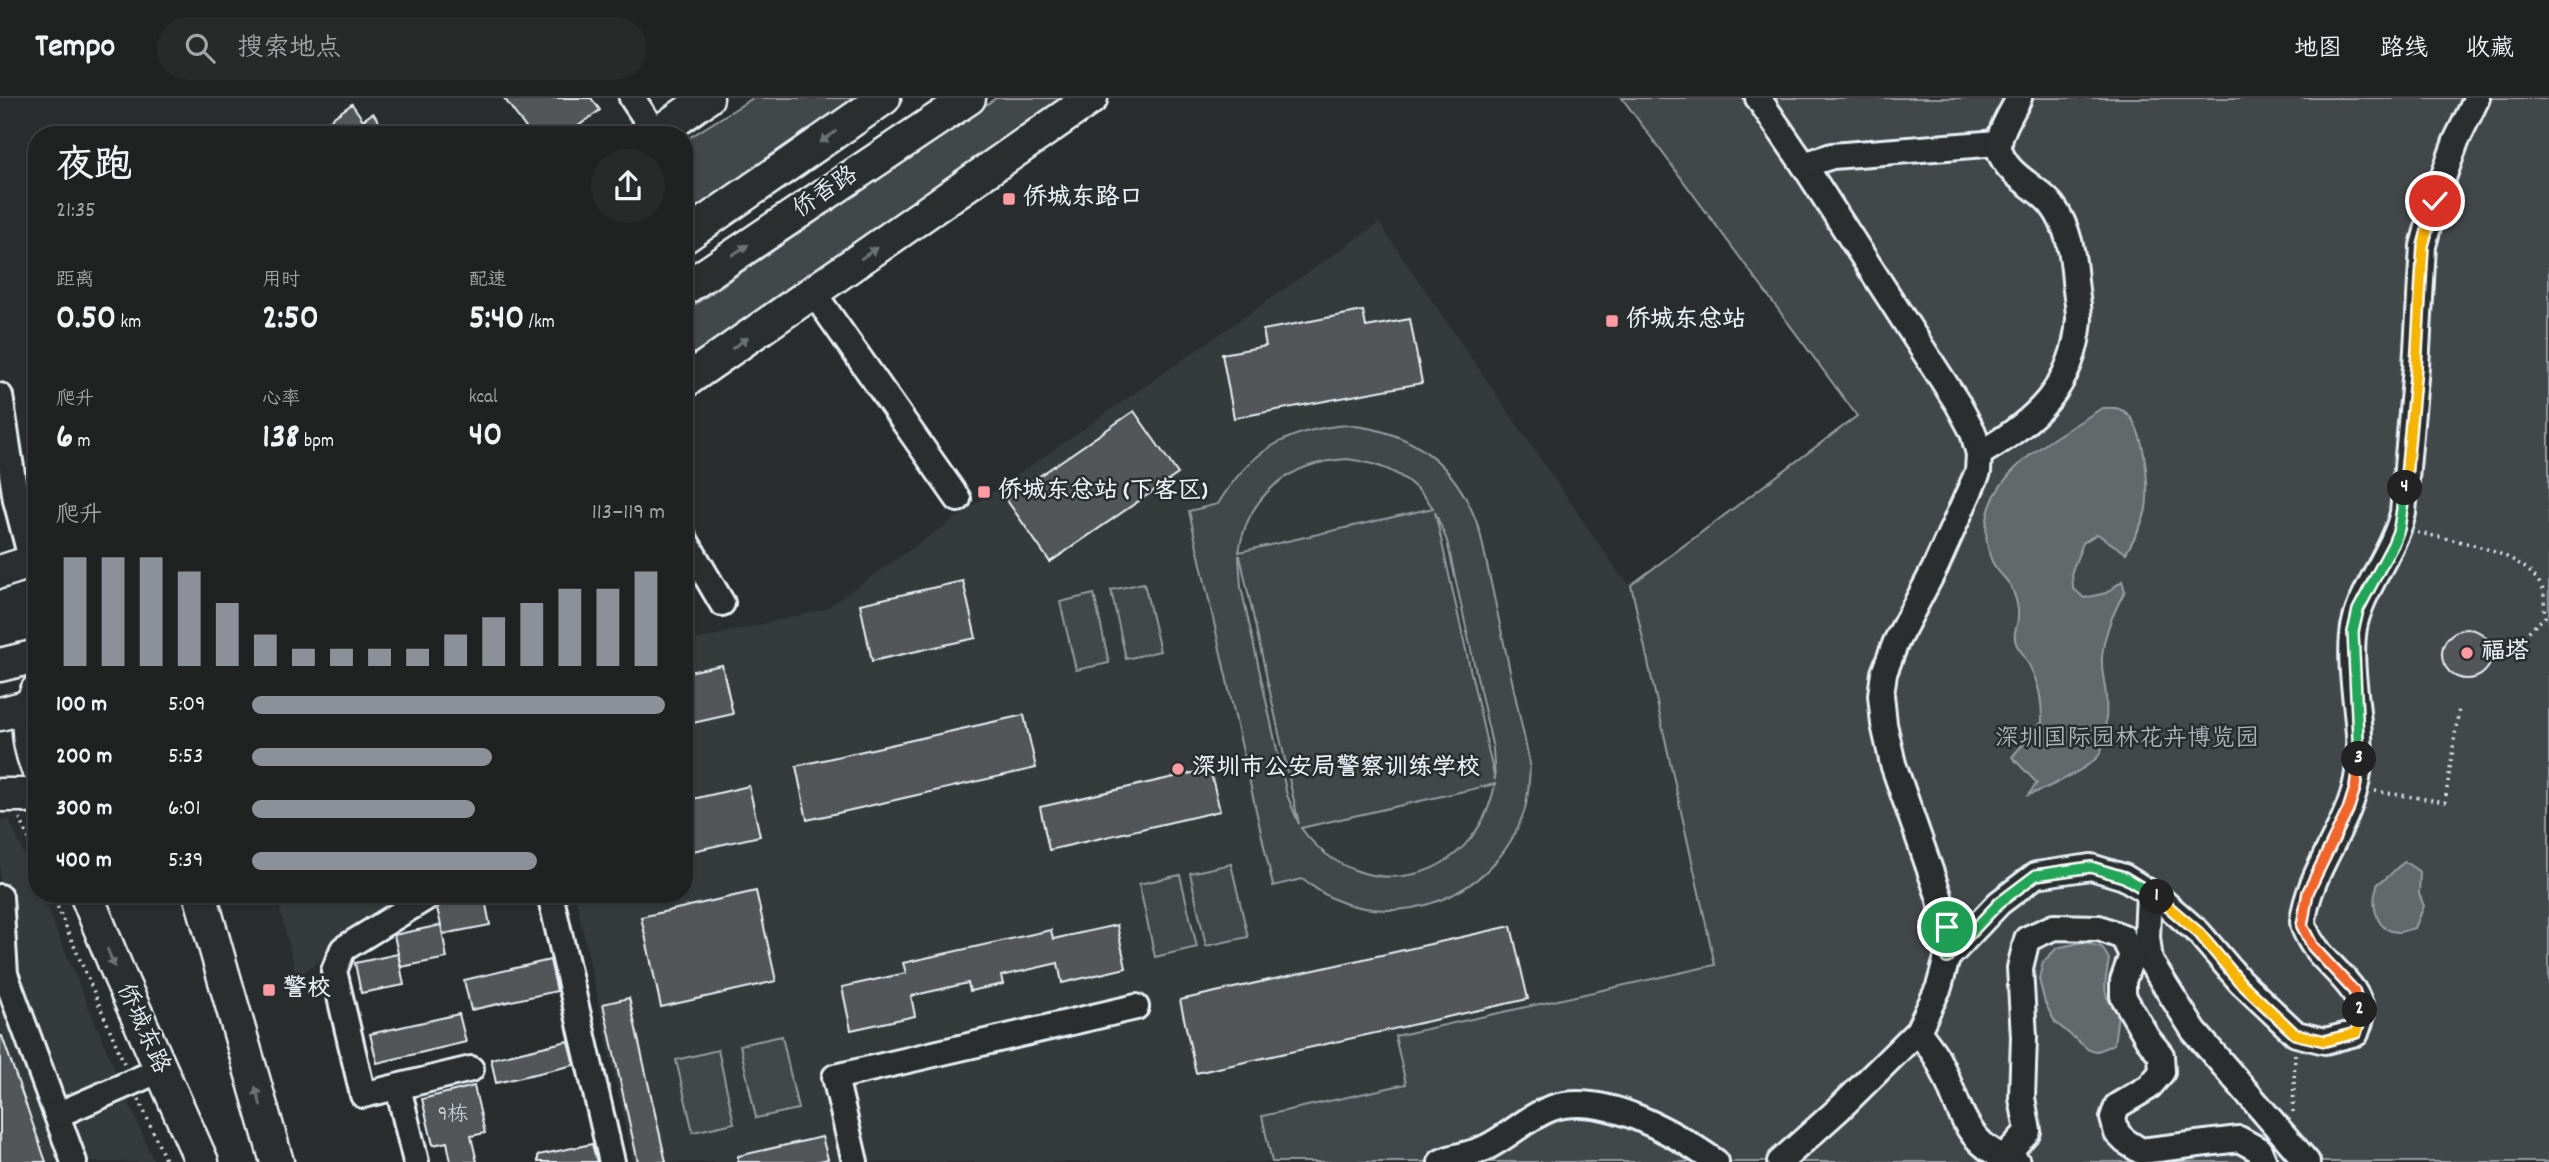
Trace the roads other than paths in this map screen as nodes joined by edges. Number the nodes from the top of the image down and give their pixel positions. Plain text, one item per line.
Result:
1 (632, 98) edge
2 (707, 98) edge
3 (884, 98) edge
4 (970, 98) edge
5 (1091, 98) edge
6 (1758, 98) edge
7 (2019, 98) edge
8 (2477, 98) edge
9 (650, 126) edge
10 (667, 126) edge
11 (1998, 143) junction
12 (1804, 164) junction
13 (693, 231) edge
14 (693, 283) edge
15 (813, 292) junction
16 (693, 376) edge
17 (0, 396) edge
18 (1979, 454) junction
19 (958, 499) dead end
20 (28, 543) edge
21 (693, 553) edge
22 (28, 569) edge
23 (0, 572) edge
24 (722, 603) dead end
25 (28, 658) edge
26 (0, 665) edge
27 (26, 704) edge
28 (28, 736) edge
29 (0, 795) edge
30 (28, 796) edge
31 (2149, 893) junction
32 (0, 897) edge
33 (90, 903) edge
34 (100, 903) edge
35 (200, 903) edge
36 (417, 903) edge
37 (552, 903) edge
38 (99, 926) junction
39 (1947, 958) junction
40 (3, 975) edge
41 (1136, 1007) dead end
42 (1918, 1031) junction
43 (471, 1069) dead end
44 (146, 1076) junction
45 (398, 1087) junction
46 (57, 1115) junction
47 (2299, 1153) edge
48 (2007, 1161) edge
49 (74, 1162) edge
50 (202, 1162) edge
51 (277, 1162) edge
52 (416, 1162) edge
53 (611, 1162) edge
54 (855, 1162) edge
55 (1441, 1162) edge
56 (1716, 1162) edge
57 (1780, 1162) edge
58 (2264, 1162) edge

1 - 9 street
2 - 10 main road
3 -> 13 main road, 侨香路
14 -> 4 main road, 侨香路
15 -> 5 main road
6 - 12 street
7 - 11 street
8 - 31 street
11 - 12 street
11 - 18 street
12 - 18 street
16 -> 15 main road
15 - 19 street
17 - 20 street
18 - 39 street
21 - 24 street
22 - 23 main road
25 - 26 main road
27 - 28 main road
29 - 30 main road
31 - 39 street
31 - 47 street
32 - 40 street
33 - 38 main road, 侨城东路
34 - 38 main road
51 -> 35 main road
36 - 45 street
37 - 53 street
38 -> 44 main road, 侨城东路
39 - 42 street
40 - 46 street
41 - 54 street
42 - 48 street
42 - 57 street
43 - 45 street
44 - 46 street
44 - 50 main road, 侨城东路
45 - 52 street
46 - 49 street
48 - 58 street
55 - 56 street

